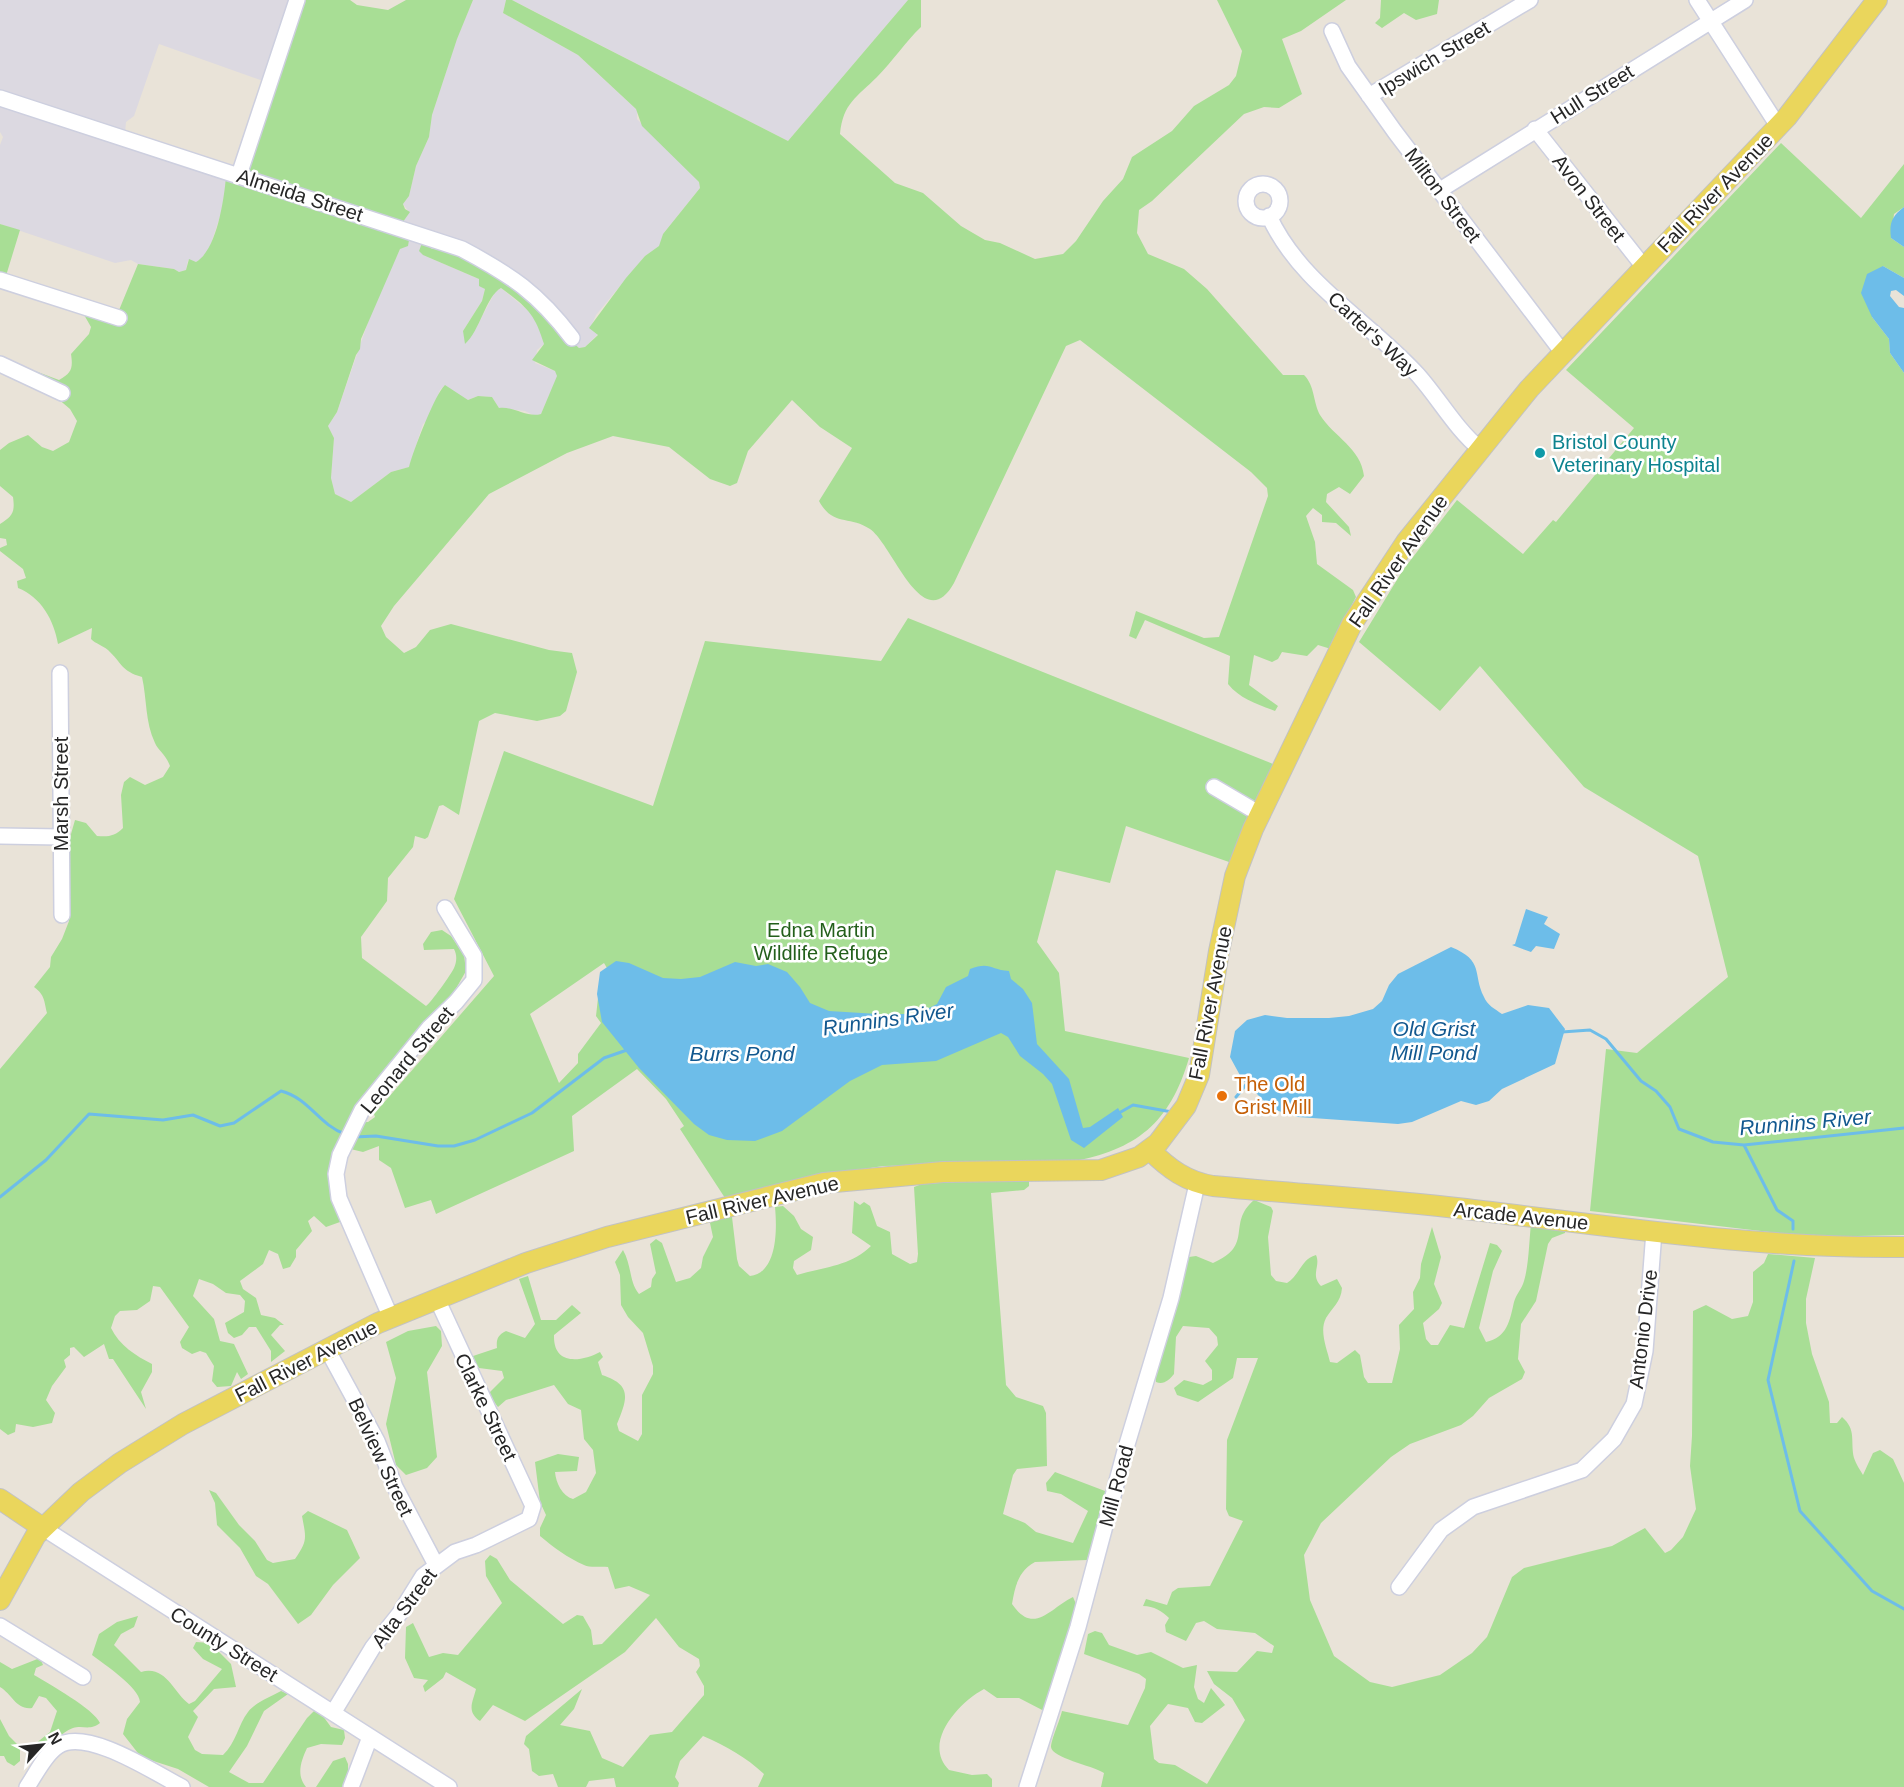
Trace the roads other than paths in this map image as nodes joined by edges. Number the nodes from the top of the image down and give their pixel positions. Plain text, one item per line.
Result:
1 (297, 0) edge
2 (1530, 0) edge
3 (1697, 0) edge
4 (1745, 0) edge
5 (1877, 0) edge
6 (1710, 20) junction
7 (1332, 31) dead end
8 (1369, 96) junction
9 (0, 98) edge
10 (1778, 126) junction
11 (1535, 129) junction
12 (239, 175) junction
13 (1440, 190) junction
14 (1269, 216) dead end
15 (1644, 267) junction
16 (0, 280) edge
17 (119, 318) dead end
18 (572, 338) dead end
19 (1563, 353) junction
20 (0, 364) edge
21 (62, 393) dead end
22 (1480, 449) junction
23 (60, 673) dead end
24 (1214, 787) dead end
25 (1260, 814) junction
26 (0, 836) edge
27 (61, 837) junction
28 (445, 908) dead end
29 (62, 915) dead end
30 (1150, 1150) junction
31 (1197, 1184) junction
32 (1654, 1231) junction
33 (1904, 1247) edge
34 (437, 1299) junction
35 (391, 1318) junction
36 (327, 1349) junction
37 (0, 1499) edge
38 (530, 1514) joint
39 (44, 1528) junction
40 (436, 1564) junction
41 (1399, 1587) dead end
42 (0, 1600) edge
43 (0, 1626) edge
44 (83, 1677) dead end
45 (333, 1713) junction
46 (370, 1737) junction
47 (27, 1787) edge
48 (182, 1787) edge
49 (351, 1787) edge
50 (449, 1787) edge
51 (1027, 1787) edge

1 - 12 street
2 - 8 street, Ipswich Street
3 - 6 street
4 - 6 street, Hull Street
5 - 10 main road, Fall River Avenue
6 - 10 street
6 - 11 street, Hull Street
7 - 8 street, Milton Street
8 - 13 street, Milton Street
9 - 12 street, Almeida Street
10 - 15 main road, Fall River Avenue
11 - 13 street, Hull Street
11 - 15 street, Avon Street
12 - 18 street, Almeida Street
13 - 19 street, Milton Street
14 - 22 street, Carter's Way
15 - 19 main road, Fall River Avenue
16 - 17 street
19 - 22 main road, Fall River Avenue
20 - 21 street
22 - 25 main road, Fall River Avenue
23 - 27 street, Marsh Street
24 - 25 street
25 - 30 main road, Fall River Avenue
26 - 27 street
27 - 29 street, Marsh Street
28 - 35 street, Leonard Street
30 - 31 main road, Arcade Avenue
30 - 34 main road, Fall River Avenue
31 - 32 main road, Arcade Avenue
31 - 51 street, Mill Road
32 - 33 main road, Arcade Avenue
32 - 41 street, Antonio Drive
34 - 35 main road, Fall River Avenue
34 - 38 street, Clarke Street
35 - 36 main road, Fall River Avenue
36 - 39 main road, Fall River Avenue
36 - 40 street, Belview Street
37 - 39 main road, County Street
38 - 40 street, Alta Street
39 - 42 main road, Fall River Avenue
39 - 45 street, County Street
40 - 45 street, Alta Street
43 - 44 street
45 - 46 street, County Street
46 - 49 street
46 - 50 street, County Street
47 - 48 street

